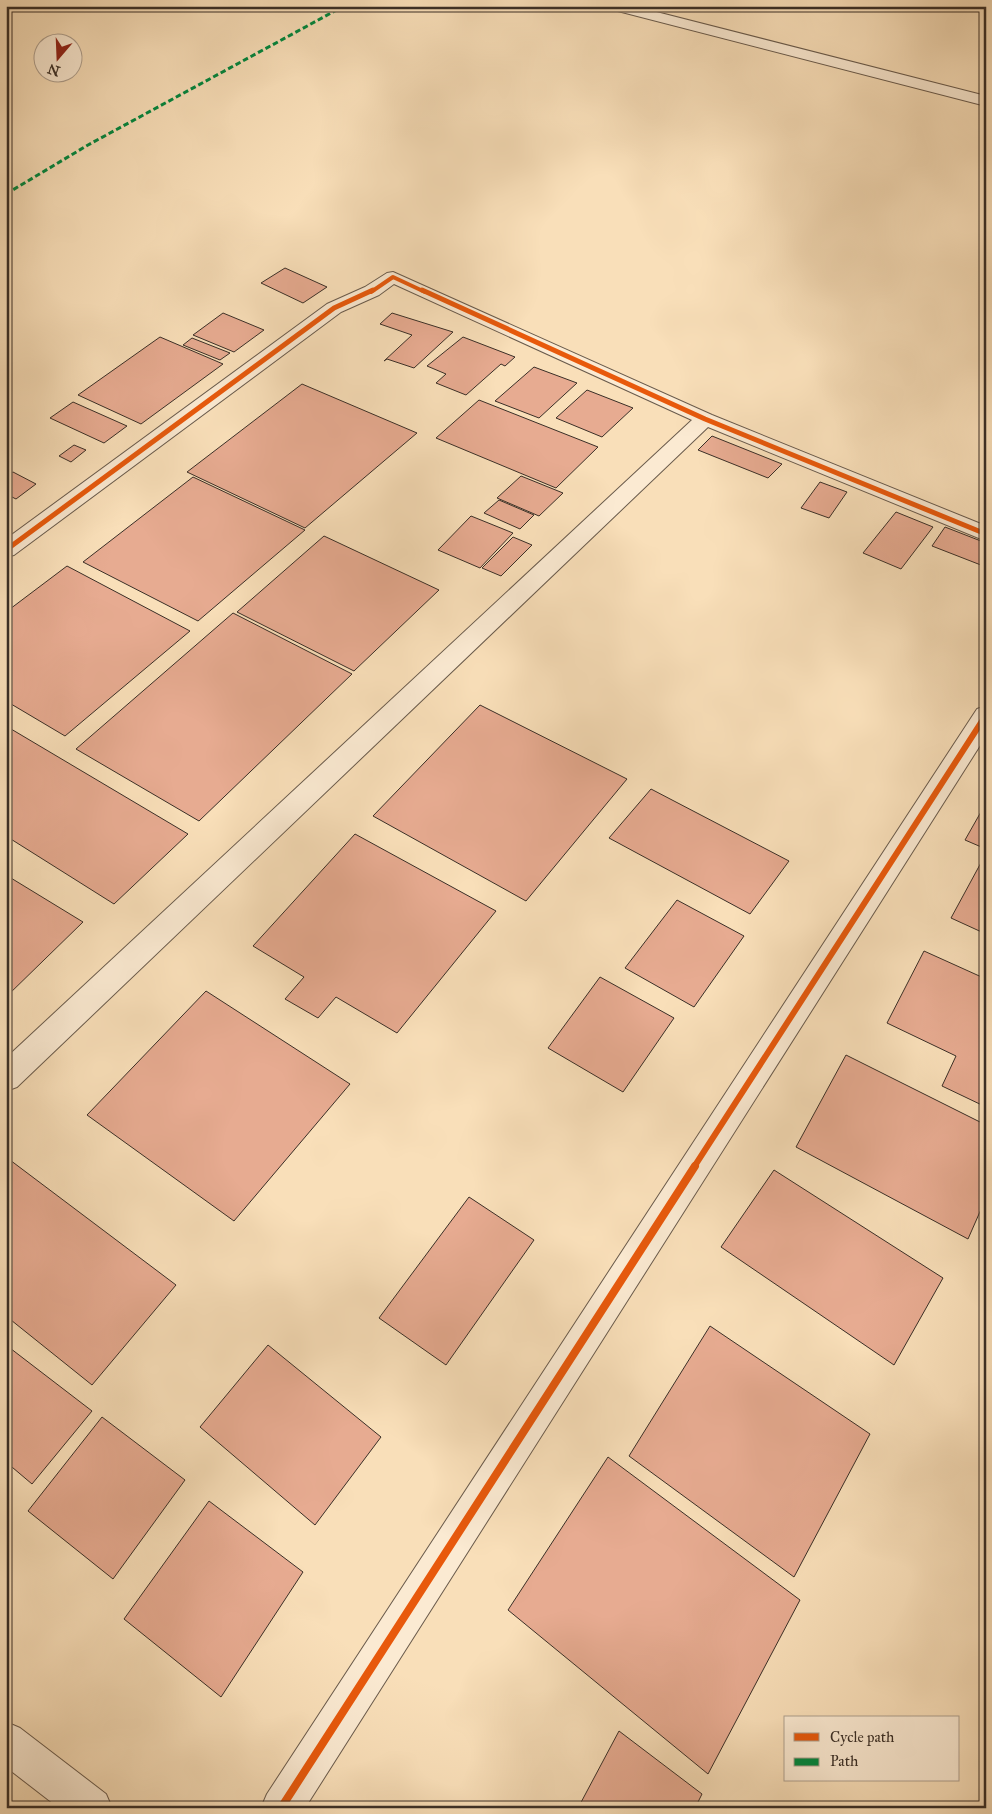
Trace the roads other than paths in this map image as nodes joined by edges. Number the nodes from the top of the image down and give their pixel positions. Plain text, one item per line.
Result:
1 (615, 6) edge
2 (986, 101) edge
3 (705, 419) junction
4 (986, 534) edge
5 (6, 550) edge
6 (986, 715) edge
7 (6, 1078) edge
8 (6, 1742) edge
9 (92, 1808) edge
10 (282, 1808) edge

1 - 2 street
3 - 4 street
3 - 5 street
3 - 7 street
6 - 10 street
8 - 9 street

